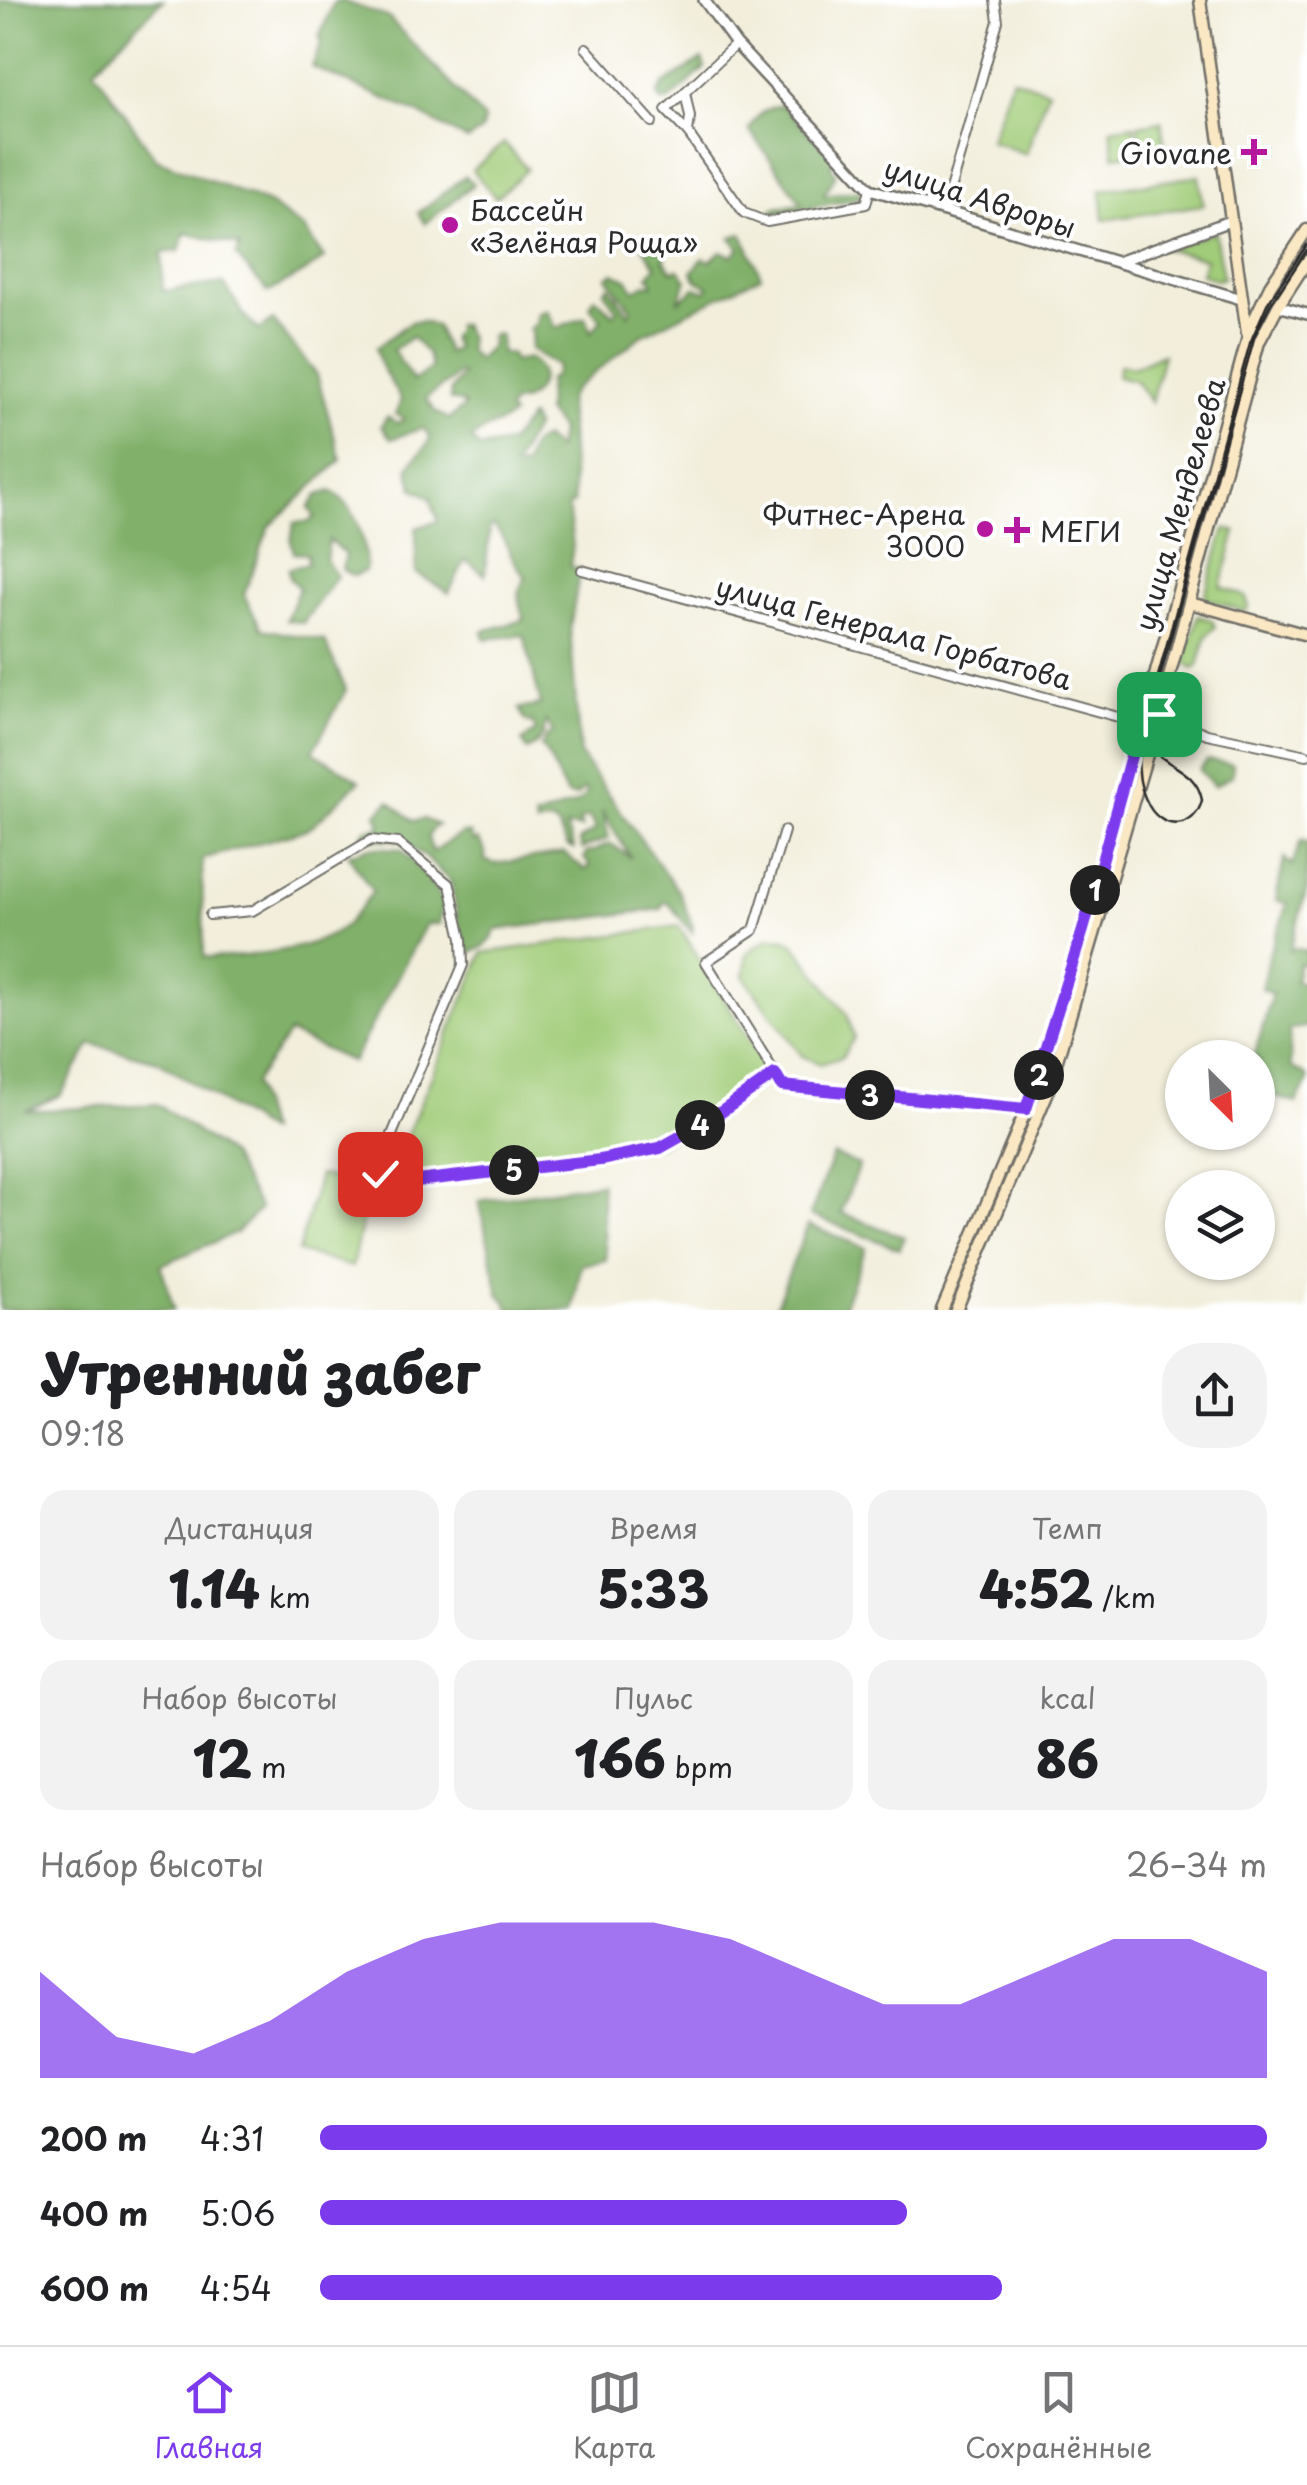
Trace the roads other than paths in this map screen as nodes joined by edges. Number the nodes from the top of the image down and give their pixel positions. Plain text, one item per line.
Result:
1 (704, 0) edge
2 (995, 0) edge
3 (1200, 0) edge
4 (736, 44) junction
5 (586, 48) dead end
6 (685, 92) junction
7 (652, 122) dead end
8 (688, 133) junction
9 (870, 190) junction
10 (944, 211) junction
11 (1230, 221) junction
12 (1307, 230) edge
13 (1307, 261) edge
14 (1116, 262) junction
15 (1241, 299) junction
16 (1260, 303) junction
17 (1278, 306) junction
18 (1307, 314) edge
19 (1251, 326) junction
20 (1254, 341) junction
21 (582, 570) dead end
22 (1190, 603) junction
23 (1307, 635) edge
24 (1159, 714) junction
25 (1140, 723) junction
26 (1307, 755) edge
27 (784, 832) dead end
28 (210, 916) dead end
29 (775, 1074) junction
30 (1026, 1109) junction
31 (1038, 1114) junction
32 (942, 1310) edge
33 (956, 1310) edge

1 - 4 street, улица Авроры
2 - 10 street
3 - 11 main road
4 - 6 street
4 - 9 street, улица Авроры
5 - 7 street
6 - 8 street
6 - 8 street
8 - 9 street
9 - 10 street, улица Авроры
10 - 14 street, улица Авроры
11 - 14 street
11 - 15 main road
12 - 16 main road
13 - 17 main road, улица Менделеева
14 - 15 street, улица Авроры
15 - 16 main road, улица Авроры
15 - 19 main road
15 - 20 main road
16 - 17 main road, улица Авроры
16 - 19 main road
17 - 18 street
17 - 20 main road, улица Менделеева
19 - 20 main road
20 - 22 main road, улица Менделеева
20 - 25 main road, улица Менделеева
21 - 25 street, улица Генерала Горбатова
22 - 23 main road
22 - 24 main road, улица Менделеева
24 - 25 street
24 - 26 street
24 - 31 main road, улица Менделеева
25 - 30 main road, улица Менделеева
27 - 29 street
28 - 29 street
29 - 30 street
30 - 31 street
30 - 32 main road, улица Менделеева
31 - 33 main road, улица Менделеева

